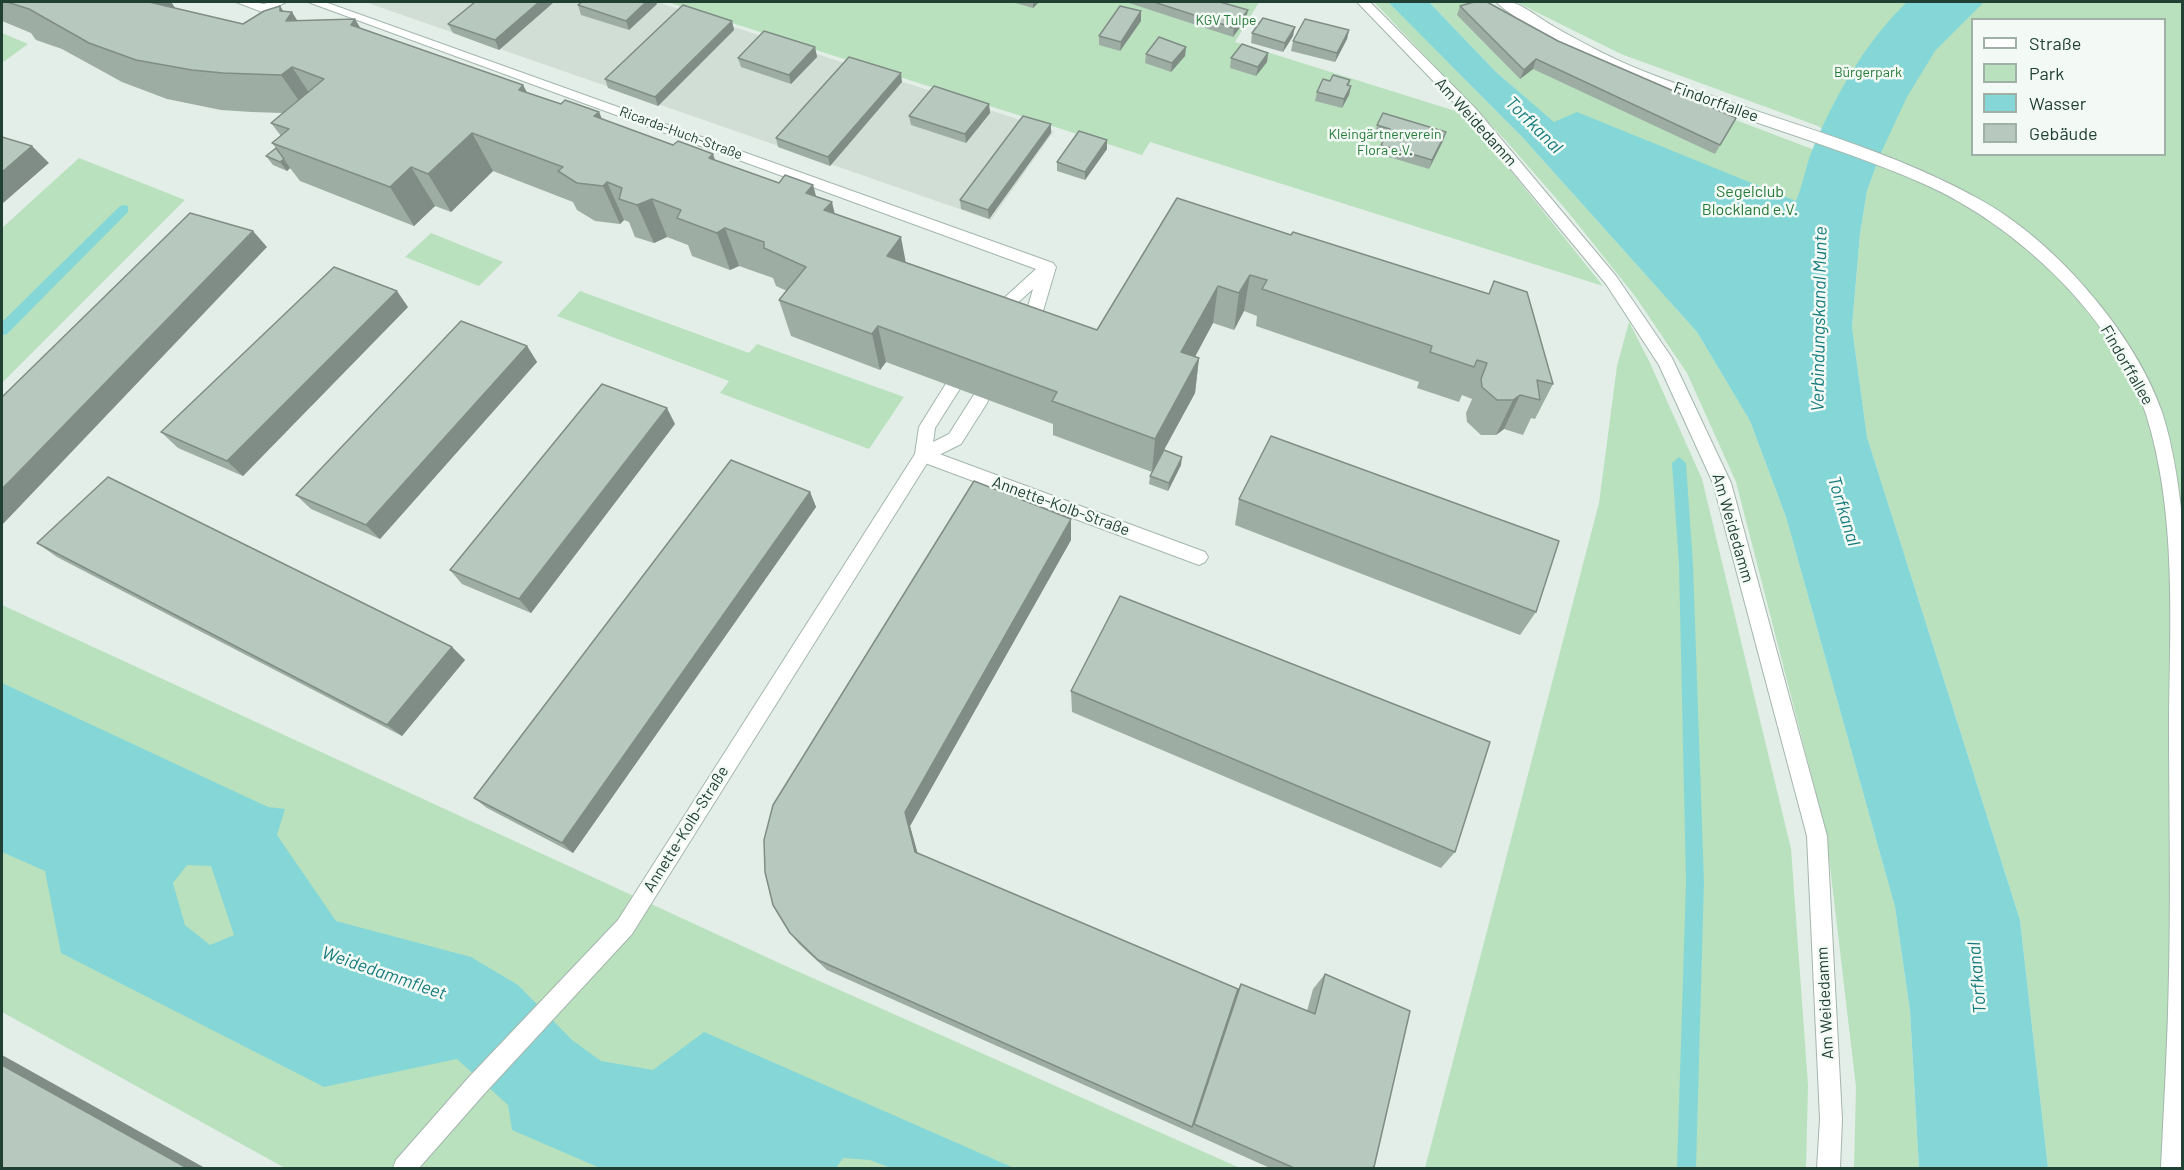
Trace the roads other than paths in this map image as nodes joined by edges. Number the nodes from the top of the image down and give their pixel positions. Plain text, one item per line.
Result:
1 (242, 2) edge
2 (280, 2) edge
3 (314, 2) edge
4 (1363, 2) edge
5 (1502, 2) edge
6 (1048, 267) junction
7 (992, 328) edge
8 (1019, 338) edge
9 (953, 387) edge
10 (981, 398) edge
11 (923, 455) junction
12 (1199, 557) dead end
13 (404, 1168) edge
14 (1829, 1168) edge
15 (2173, 1168) edge

1 - 2 street
3 - 6 street, Ricarda-Huch-Straße
4 - 14 street, Am Weidedamm
5 - 15 street, Findorffallee
6 - 7 street
6 - 8 street
9 - 11 street, Annette-Kolb-Straße
10 - 11 street
11 - 12 street, Annette-Kolb-Straße
11 - 13 street, Annette-Kolb-Straße

